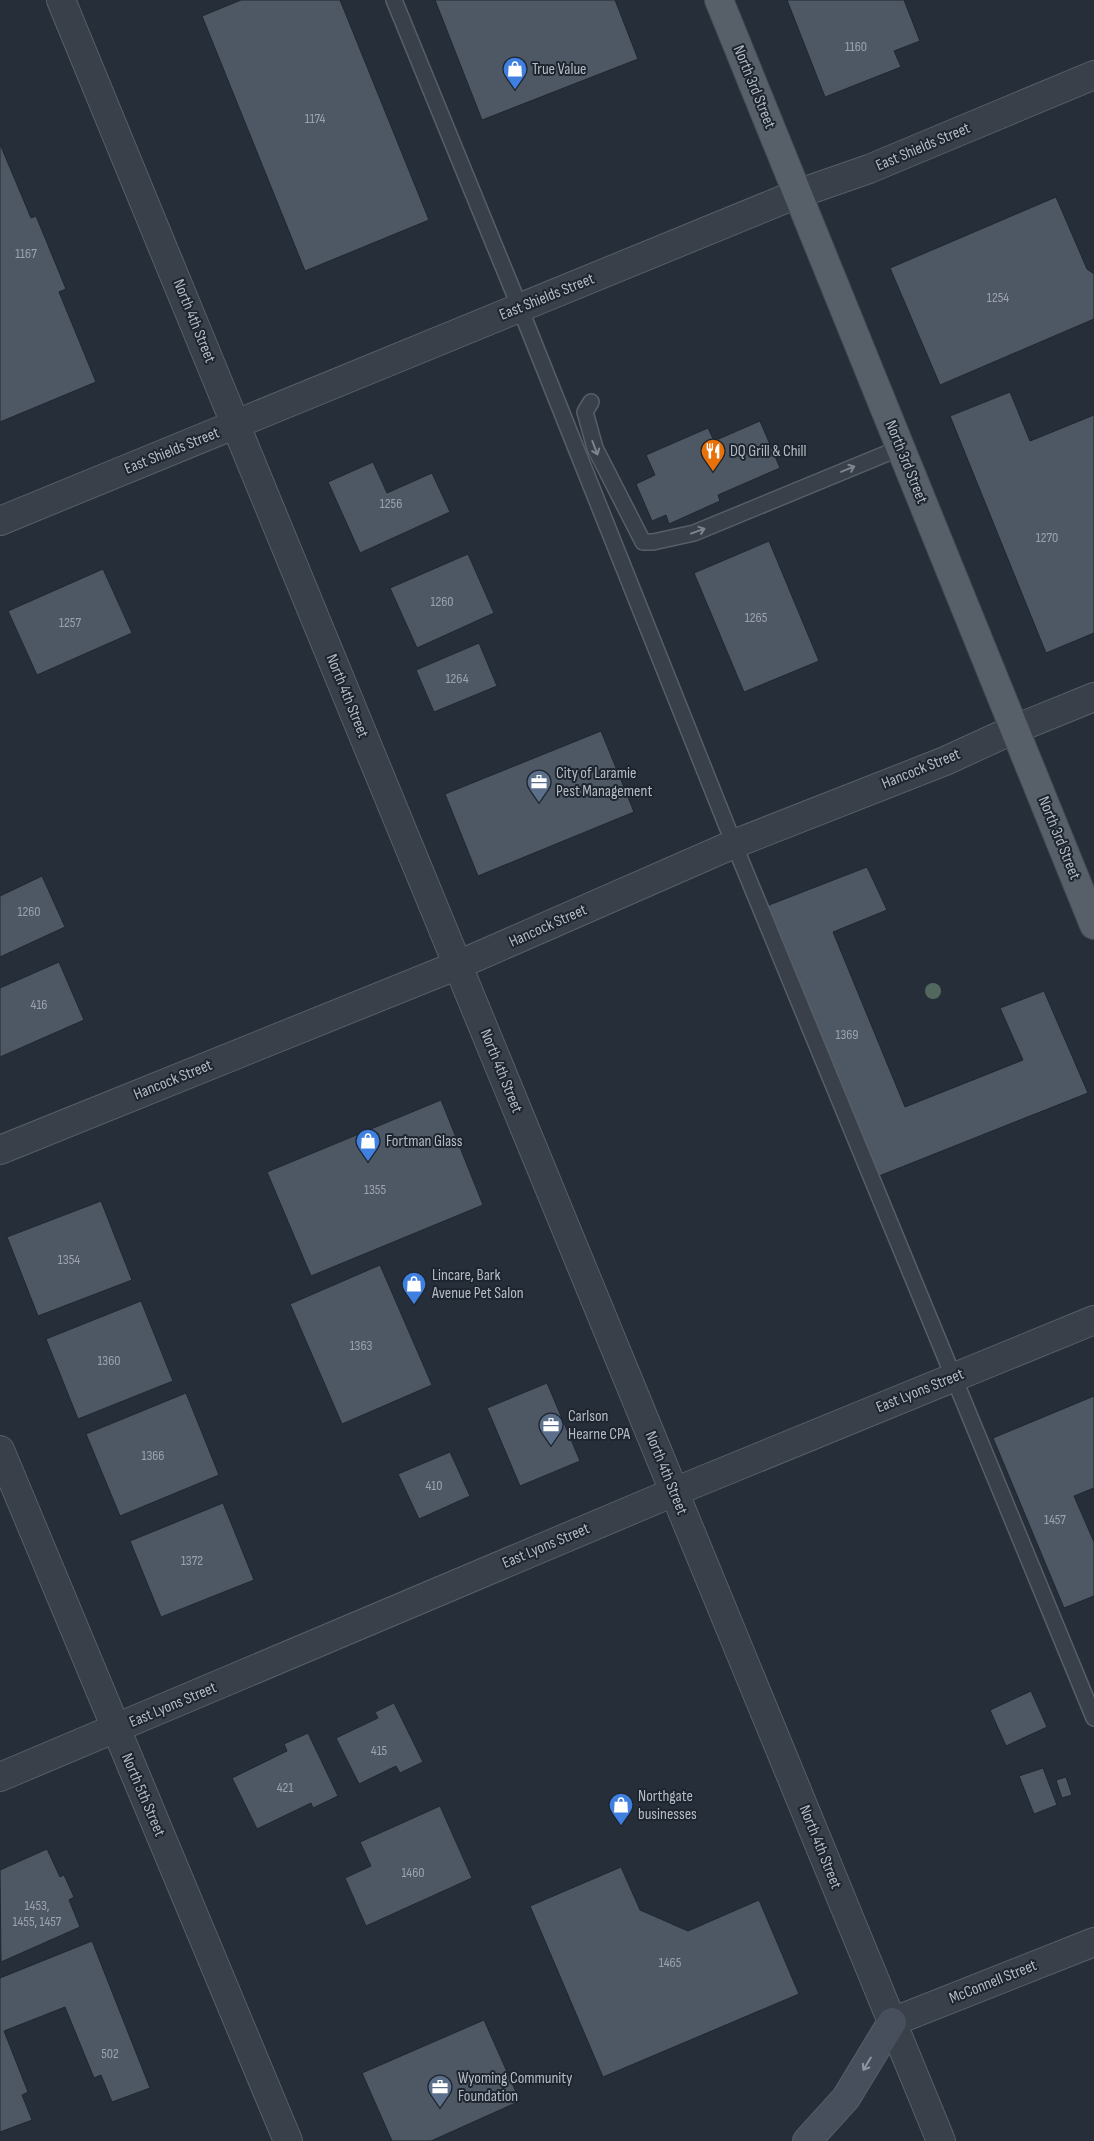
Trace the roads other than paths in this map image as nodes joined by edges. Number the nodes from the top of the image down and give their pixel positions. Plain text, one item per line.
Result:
1 (61, 0) edge
2 (394, 0) edge
3 (719, 0) edge
4 (1094, 75) edge
5 (797, 194) junction
6 (520, 308) junction
7 (592, 402) dead end
8 (236, 424) junction
9 (900, 448) junction
10 (0, 521) edge
11 (1094, 697) edge
12 (1015, 729) junction
13 (734, 844) junction
14 (1094, 925) edge
15 (458, 965) junction
16 (0, 1150) edge
17 (1094, 1320) edge
18 (952, 1378) junction
19 (0, 1450) edge
20 (674, 1492) junction
21 (1094, 1718) edge
22 (116, 1730) junction
23 (0, 1777) edge
24 (1094, 1942) edge
25 (892, 2022) junction
26 (288, 2141) edge
27 (807, 2141) edge
28 (941, 2141) edge

1 - 8 street, North 4th Street
2 - 6 lane
3 - 5 main road, North 3rd Street
4 - 5 street, East Shields Street
5 - 6 street, East Shields Street
5 - 9 main road, North 3rd Street
6 - 8 street, East Shields Street
6 - 13 lane
7 -> 9 lane
8 - 10 street, East Shields Street
8 - 15 street, North 4th Street
9 - 12 main road, North 3rd Street
11 - 12 street, Hancock Street
12 - 13 street, Hancock Street
12 - 14 main road, North 3rd Street
13 - 15 street, Hancock Street
13 - 18 lane
15 - 16 street, Hancock Street
15 - 20 street, North 4th Street
17 - 18 street, East Lyons Street
18 - 20 street, East Lyons Street
18 - 21 lane
19 - 22 street, North 5th Street
20 - 22 street, East Lyons Street
20 - 25 street, North 4th Street
22 - 23 street, East Lyons Street
22 - 26 street, North 5th Street
24 - 25 street, McConnell Street
25 -> 27 main road
25 - 28 street, North 4th Street

